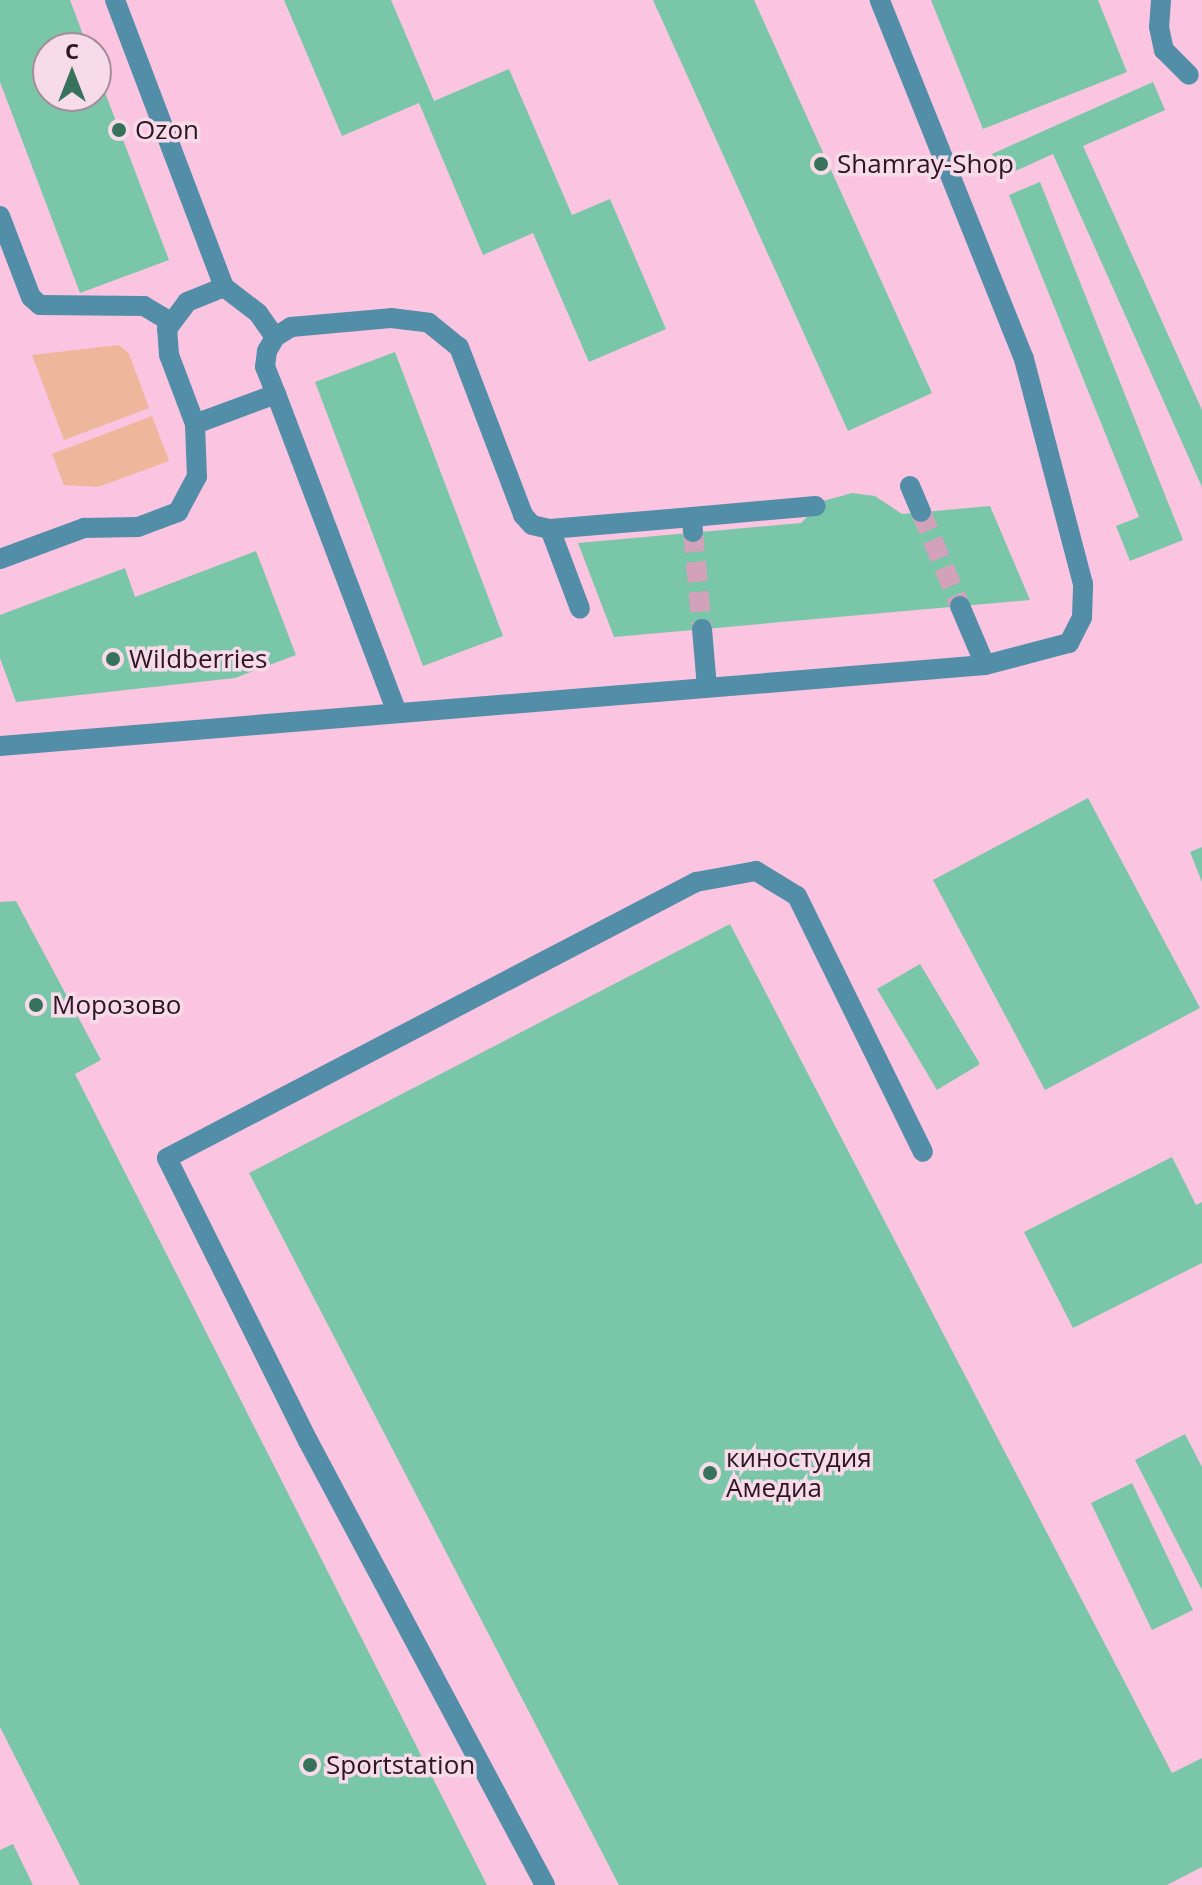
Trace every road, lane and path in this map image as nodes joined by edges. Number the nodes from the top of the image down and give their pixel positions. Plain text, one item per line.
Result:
1 (115, 0) edge
2 (880, 0) edge
3 (1161, 0) edge
4 (1189, 75) dead end
5 (0, 216) edge
6 (224, 287) junction
7 (169, 321) junction
8 (275, 337) junction
9 (276, 394) junction
10 (195, 424) junction
11 (910, 486) dead end
12 (816, 506) dead end
13 (921, 512) tunnel mouth
14 (550, 529) junction
15 (0, 559) edge
16 (960, 606) tunnel mouth
17 (580, 609) dead end
18 (702, 629) tunnel mouth
19 (985, 665) junction
20 (707, 687) junction
21 (397, 713) junction
22 (0, 746) edge
23 (923, 1152) dead end
24 (545, 1885) edge

1 - 6 street
2 - 19 street
3 - 4 street
5 - 7 street
6 - 7 street
6 - 8 street
7 - 10 street
8 - 9 street
8 - 14 street
9 - 10 street
9 - 21 street
10 - 15 street
11 - 13 street
12 - 14 street
14 - 17 street
16 - 19 street
18 - 20 street
19 - 20 street
20 - 21 street
21 - 22 street
23 - 24 street

